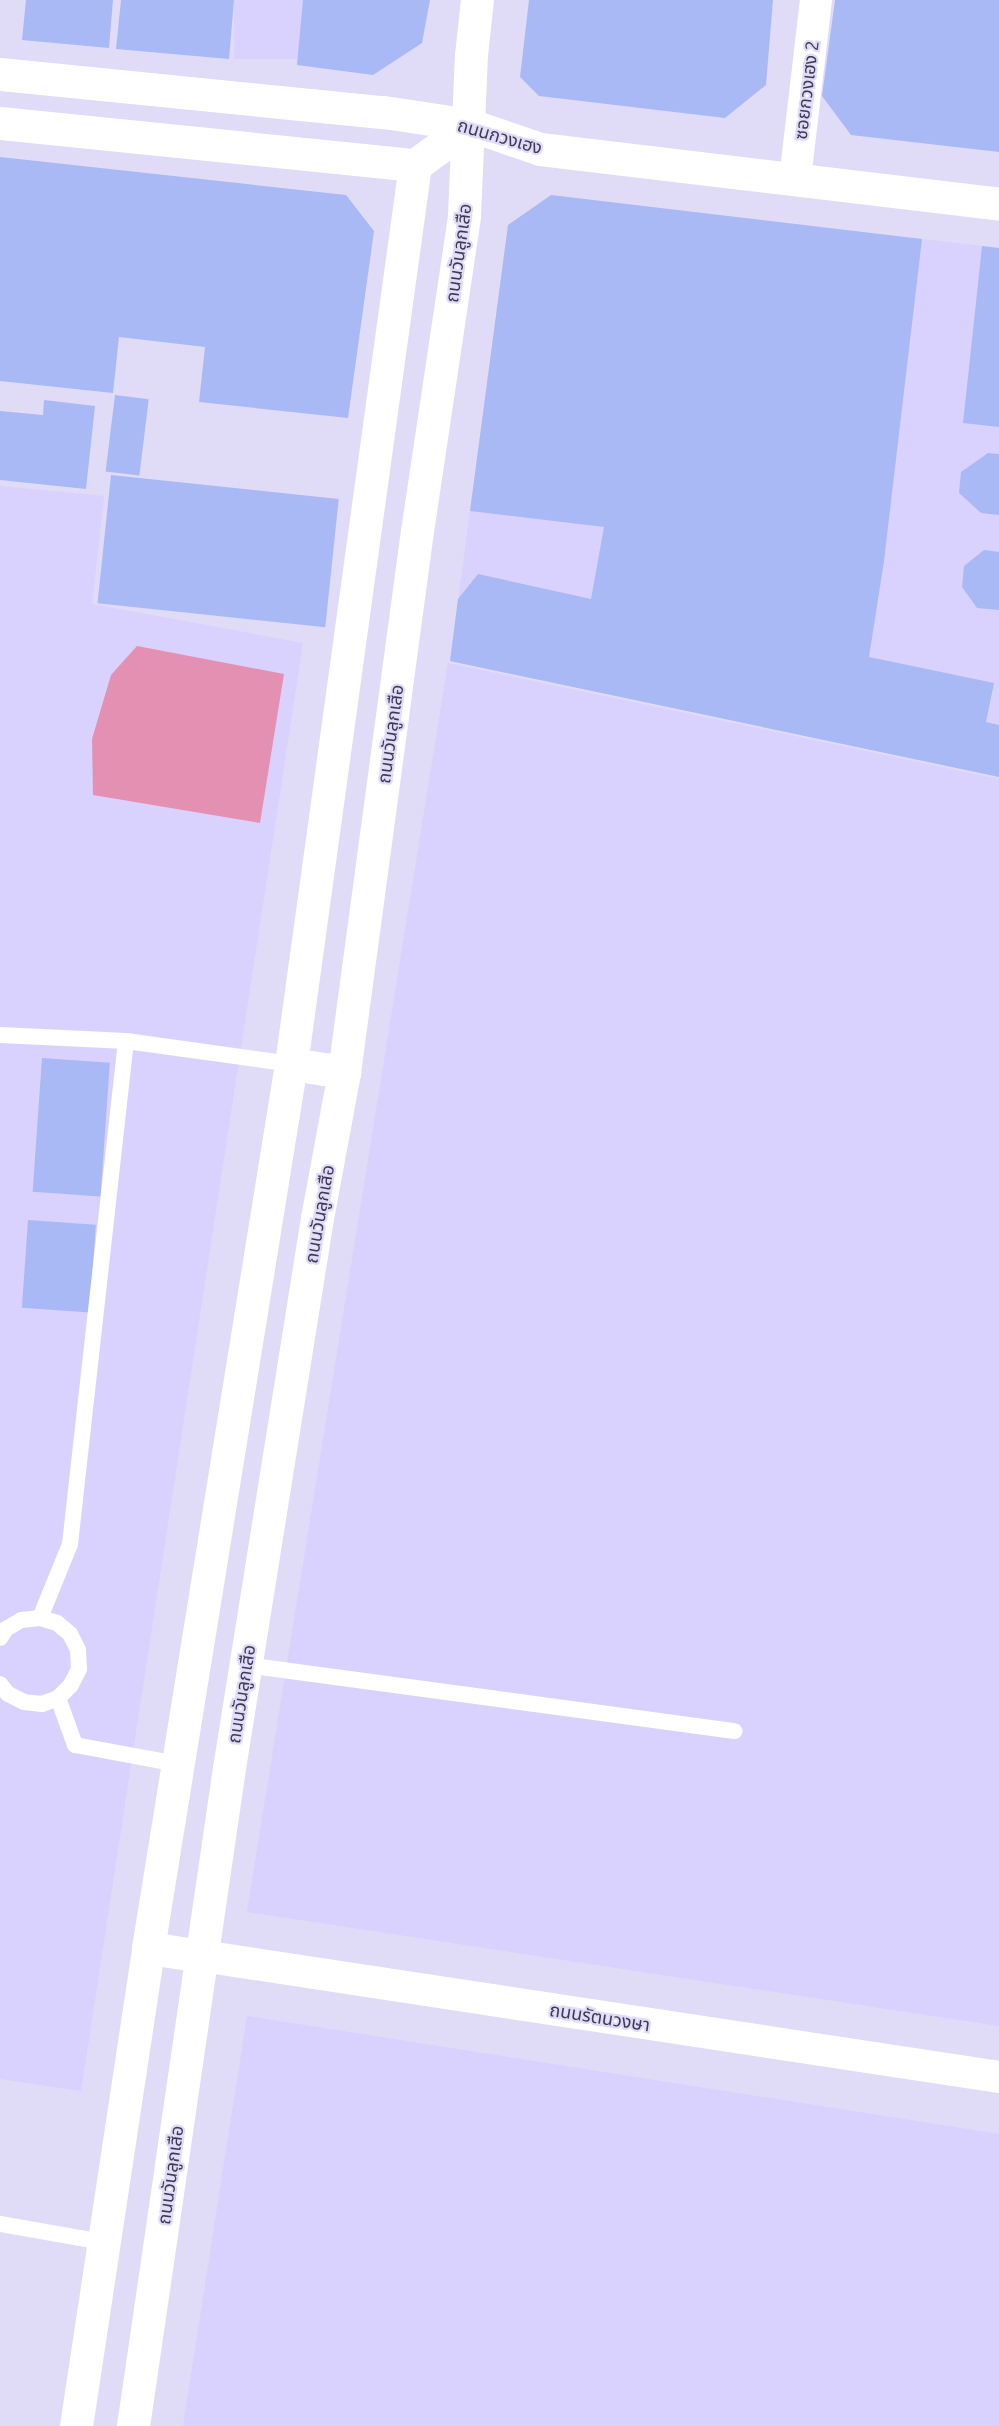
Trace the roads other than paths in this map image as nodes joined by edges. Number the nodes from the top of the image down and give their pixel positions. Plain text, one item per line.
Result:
1 (477, 0) edge
2 (816, 0) edge
3 (0, 74) edge
4 (0, 123) edge
5 (470, 125) junction
6 (415, 165) junction
7 (795, 179) junction
8 (999, 204) edge
9 (0, 1035) edge
10 (126, 1041) junction
11 (291, 1064) junction
12 (344, 1072) junction
13 (40, 1618) junction
14 (0, 1638) edge
15 (246, 1665) junction
16 (0, 1684) edge
17 (58, 1698) junction
18 (735, 1731) dead end
19 (178, 1764) junction
20 (148, 1948) junction
21 (201, 1956) junction
22 (999, 2077) edge
23 (0, 2224) edge
24 (103, 2242) junction
25 (76, 2426) edge
26 (133, 2426) edge

1 - 5 street, ถนนวันลูกเสือ
2 - 7 street, ซอยกวงเฮง 2
3 - 5 street, ถนนกวงเฮง
4 - 6 street
5 - 6 street
5 - 7 street, ถนนกวงเฮง
5 - 12 street, ถนนวันลูกเสือ
6 - 11 street
7 - 8 street, ถนนกวงเฮง
9 - 10 lane
10 - 11 lane
10 - 13 lane
11 - 12 street
11 - 19 street
12 - 15 street, ถนนวันลูกเสือ
13 - 14 lane
13 - 17 lane
15 - 18 lane
15 - 21 street, ถนนวันลูกเสือ
16 - 17 lane
17 - 19 lane
19 - 20 street
20 - 21 street
20 - 24 street
21 - 22 street, ถนนรัตนวงษา
21 - 26 street, ถนนวันลูกเสือ
23 - 24 lane
24 - 25 street

